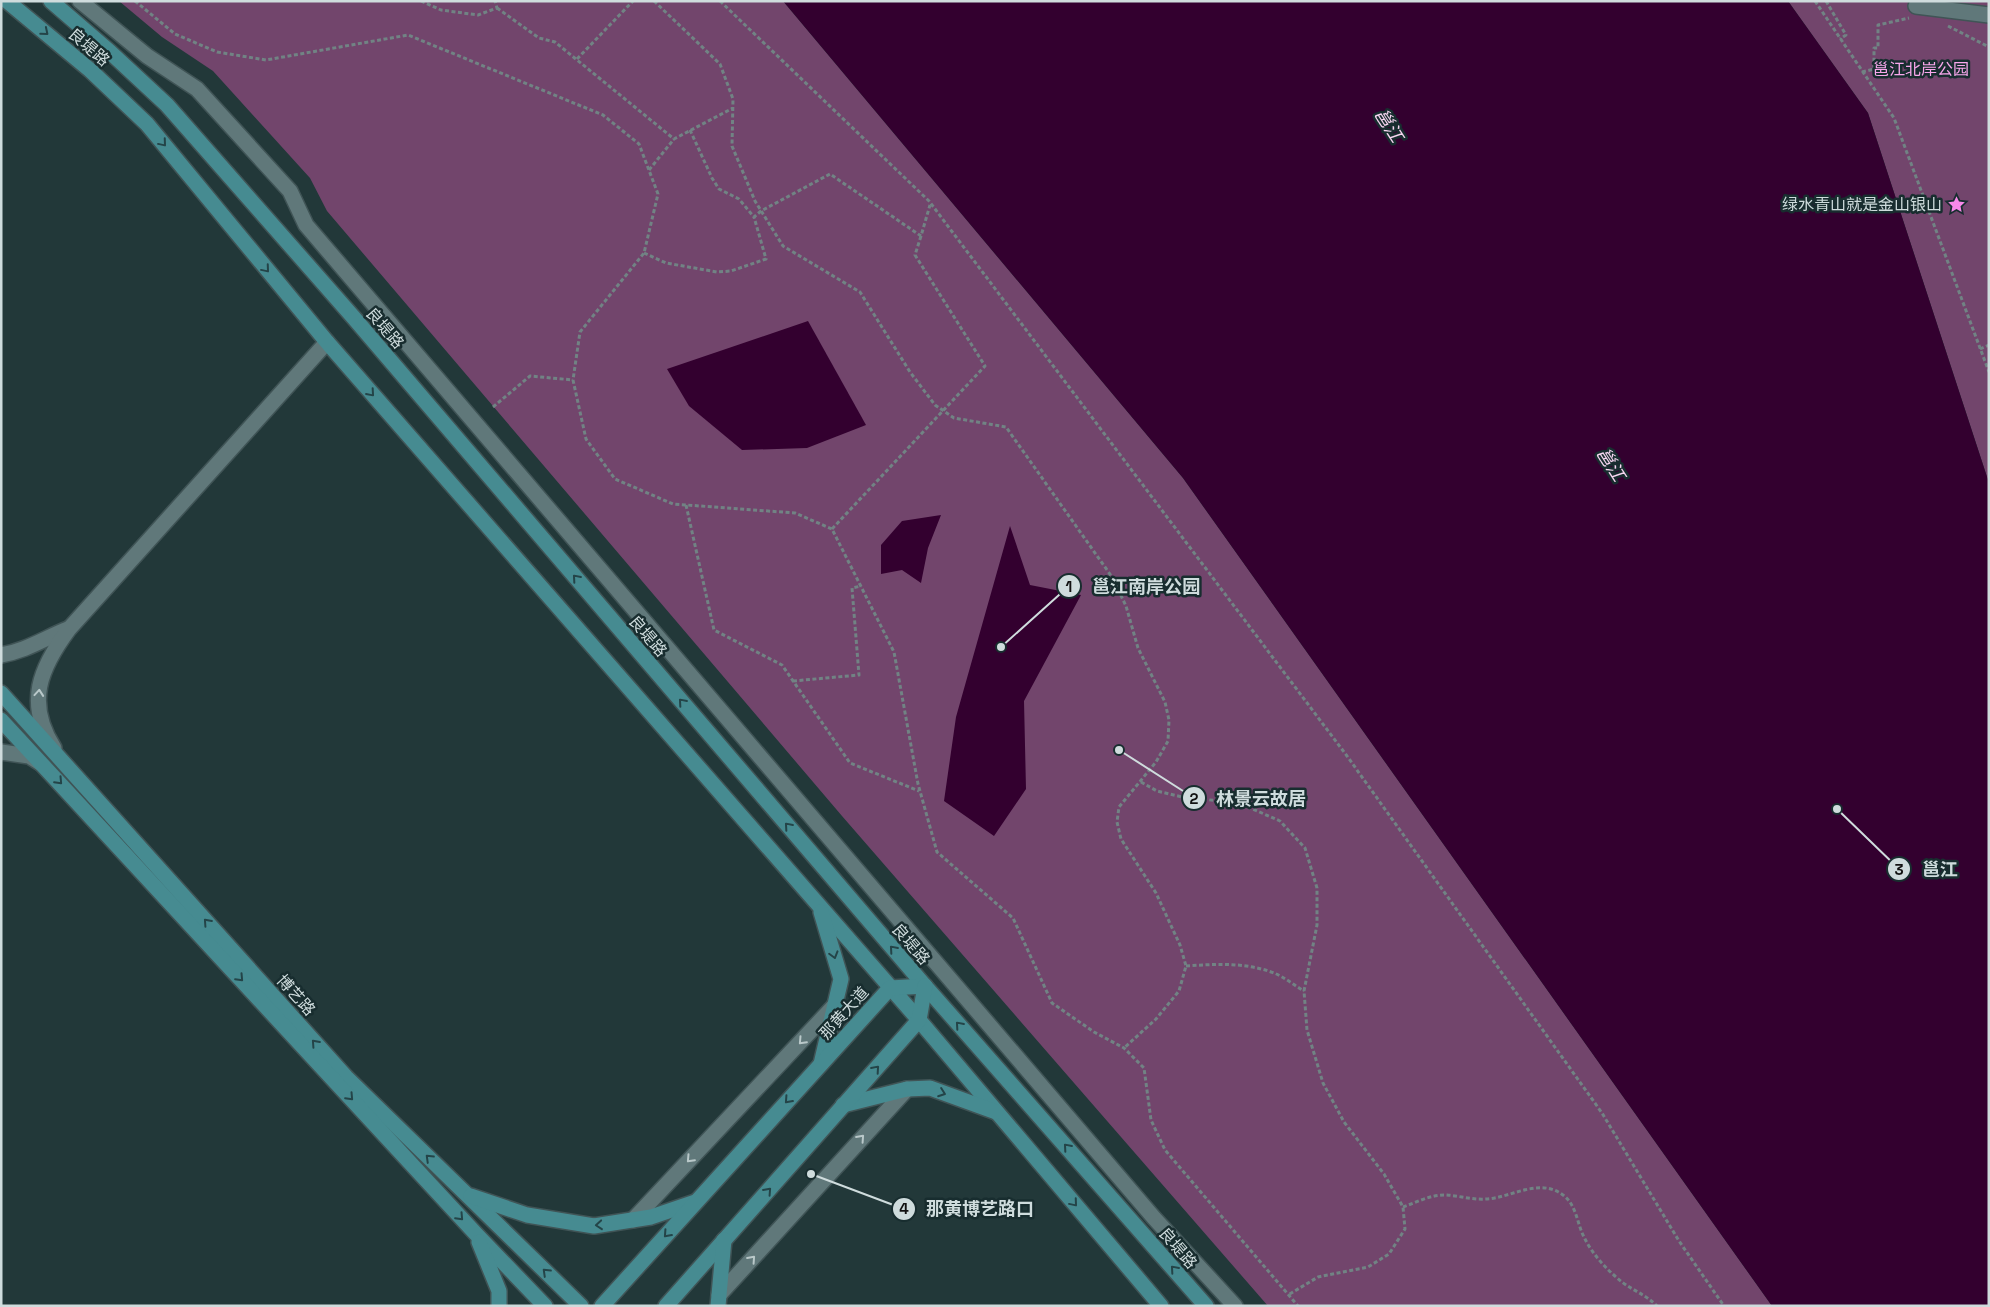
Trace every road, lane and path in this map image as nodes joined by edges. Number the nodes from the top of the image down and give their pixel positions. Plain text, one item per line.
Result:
1 (7, 1) edge
2 (51, 1) edge
3 (80, 1) edge
4 (135, 1) edge
5 (421, 1) edge
6 (495, 1) edge
7 (633, 1) edge
8 (654, 1) edge
9 (720, 1) edge
10 (1815, 1) edge
11 (1826, 1) edge
12 (497, 8) junction
13 (1913, 12) joint
14 (1989, 15) edge
15 (1840, 39) junction
16 (578, 59) junction
17 (1862, 72) junction
18 (733, 108) junction
19 (690, 130) junction
20 (674, 139) junction
21 (649, 170) junction
22 (930, 204) junction
23 (761, 211) junction
24 (754, 217) junction
25 (920, 236) junction
26 (644, 253) junction
27 (327, 342) junction
28 (1989, 345) edge
29 (1980, 349) junction
30 (1989, 372) edge
31 (574, 380) junction
32 (493, 407) dead end
33 (944, 411) junction
34 (686, 505) junction
35 (832, 529) junction
36 (861, 586) junction
37 (69, 629) junction
38 (1, 655) edge
39 (793, 681) junction
40 (1, 693) edge
41 (1, 720) edge
42 (1, 752) edge
43 (58, 754) junction
44 (43, 764) junction
45 (1141, 782) junction
46 (920, 791) junction
47 (820, 908) junction
48 (1186, 966) junction
49 (925, 986) junction
50 (890, 988) junction
51 (1304, 991) junction
52 (835, 1005) junction
53 (918, 1020) junction
54 (1124, 1048) junction
55 (821, 1064) junction
56 (906, 1089) junction
57 (843, 1105) junction
58 (997, 1112) junction
59 (466, 1194) junction
60 (696, 1202) junction
61 (1403, 1207) junction
62 (633, 1220) junction
63 (476, 1234) junction
64 (724, 1240) junction
65 (1288, 1295) junction
66 (719, 1300) edge
67 (499, 1306) edge
68 (545, 1306) edge
69 (581, 1306) edge
70 (602, 1306) edge
71 (666, 1306) edge
72 (1160, 1306) edge
73 (1206, 1306) edge
74 (1235, 1306) edge
75 (1298, 1306) edge
76 (1657, 1306) edge
77 (1724, 1306) edge

1 -> 27 main road, 良堤路
49 -> 2 main road, 良堤路
3 - 74 street
4 - 21 path
5 - 12 path
6 - 12 path
7 - 16 path
8 - 18 path
9 - 22 path
10 - 15 path
11 - 15 path
12 - 16 path
13 - 14 street
13 - 17 path
15 - 17 path
16 - 20 path
17 - 29 path
18 - 19 path
18 - 23 path
19 - 20 path
19 - 24 path
20 - 21 path
21 - 26 path
22 - 25 path
22 - 77 path
23 - 24 path
23 - 25 path
23 - 33 path
24 - 26 path
25 - 33 path
26 - 31 path
27 - 37 street
27 -> 47 main road, 良堤路
28 - 29 path
29 - 30 path
31 - 32 path
31 - 34 path
33 - 35 path
33 - 45 path
34 - 35 path
34 - 39 path
35 - 36 path
36 - 39 path
36 - 46 path
37 - 38 street
43 -> 37 street
39 - 46 path
40 - 43 main road, 博艺路
41 - 44 main road, 博艺路
42 - 44 street
59 -> 43 main road, 博艺路
44 -> 63 main road, 博艺路
45 - 48 path
45 - 51 path
46 - 54 path
47 - 50 main road, 良堤路
47 -> 52 main road
48 - 51 path
48 - 54 path
49 - 50 main road, 那黄大道
49 - 53 main road
73 -> 49 main road, 良堤路
50 - 53 main road, 良堤路
50 - 55 main road, 那黄大道
51 - 61 path
52 - 55 main road
52 -> 62 street
57 -> 53 main road
53 - 58 main road, 良堤路
54 - 65 path
55 -> 60 main road, 那黄大道
56 - 57 main road
56 -> 58 main road
66 -> 56 street
64 -> 57 main road
58 -> 72 main road, 良堤路
62 -> 59 main road
69 -> 59 main road, 博艺路
60 - 62 main road
60 -> 70 main road, 那黄大道
61 - 65 path
61 - 76 path
63 - 67 main road
63 - 68 main road, 博艺路
64 - 66 main road
64 - 71 main road
65 - 75 path

